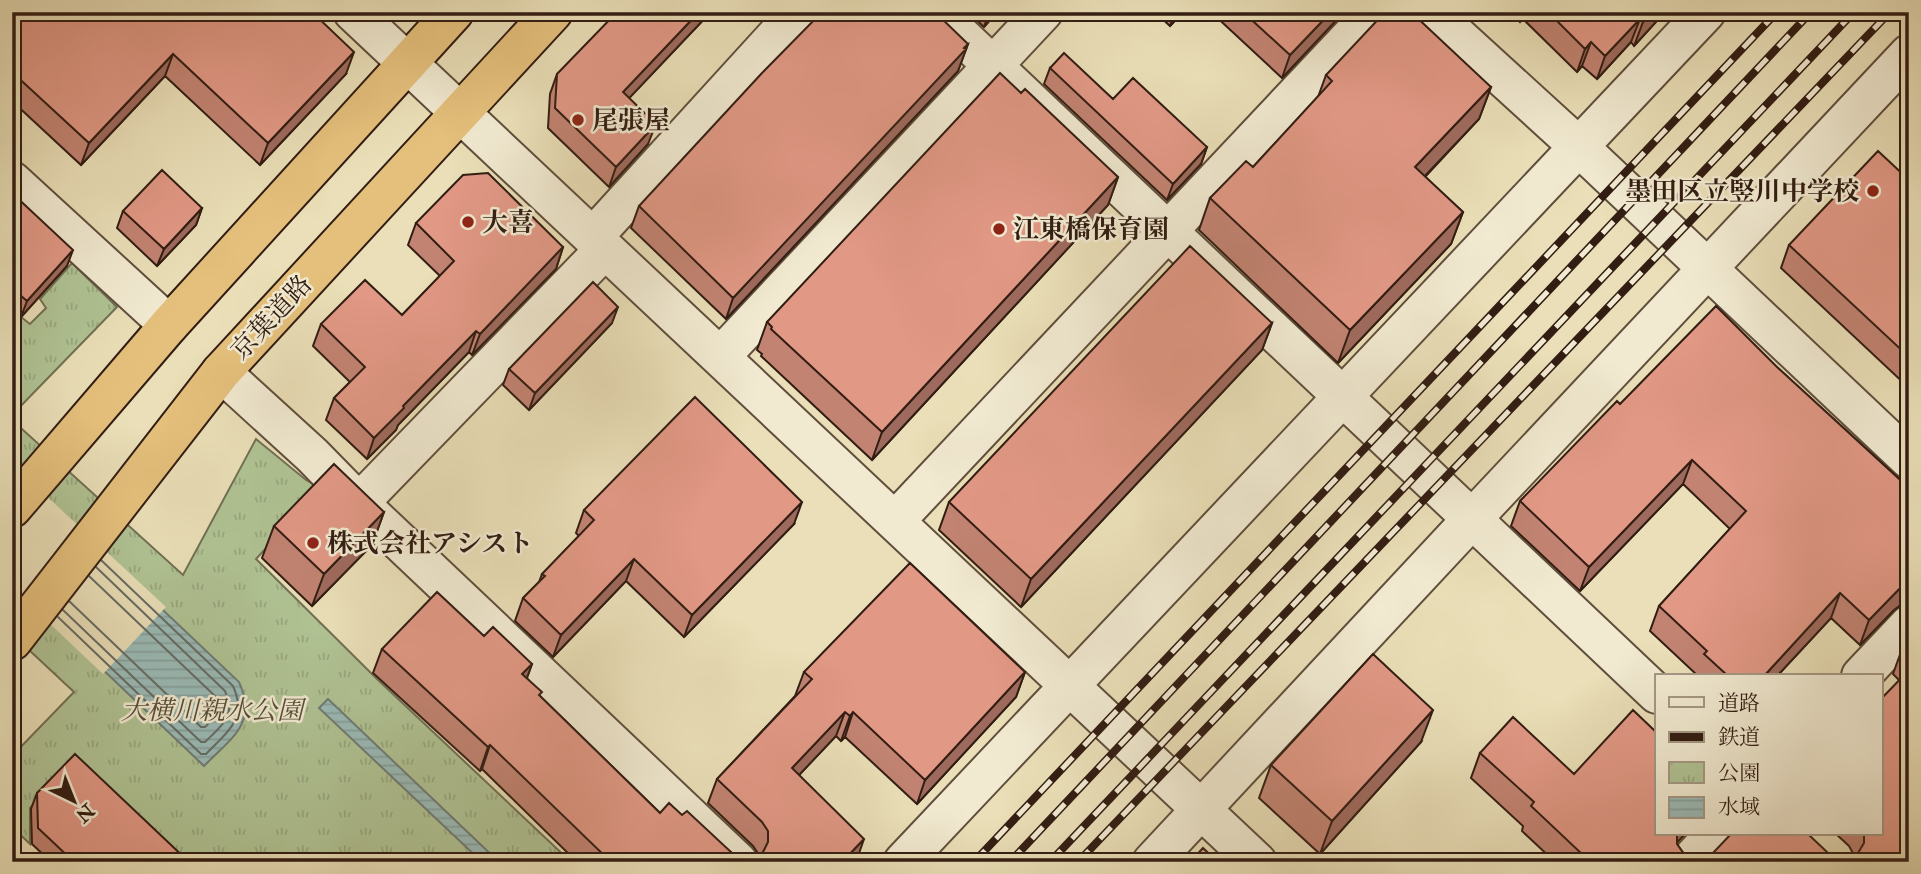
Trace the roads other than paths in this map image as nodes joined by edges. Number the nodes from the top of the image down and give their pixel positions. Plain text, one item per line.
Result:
1 (353, 12) edge
2 (454, 12) edge
3 (553, 12) edge
4 (798, 12) edge
5 (936, 12) edge
6 (1043, 12) edge
7 (1374, 12) edge
8 (1431, 12) edge
9 (1706, 12) edge
10 (1909, 54) edge
11 (407, 63) junction
12 (993, 66) junction
13 (460, 113) junction
14 (1579, 147) junction
15 (12, 181) edge
16 (1168, 231) junction
17 (599, 243) junction
18 (1707, 268) junction
19 (169, 325) junction
20 (719, 356) junction
21 (221, 372) junction
22 (1342, 397) junction
23 (1909, 460) edge
24 (359, 503) junction
25 (12, 508) edge
26 (1472, 519) junction
27 (895, 521) junction
28 (1909, 625) edge
29 (12, 641) edge
30 (1863, 674) edge
31 (1069, 685) junction
32 (1655, 692) edge
33 (1202, 810) junction
34 (1713, 836) edge
35 (738, 862) edge
36 (903, 862) edge
37 (1152, 862) edge
38 (1257, 862) edge
39 (1689, 862) edge

1 - 11 street
2 - 11 highway
3 - 13 highway, 京葉道路
4 - 17 street
5 - 12 street
6 - 12 street
7 - 16 street
8 - 14 street
9 - 14 street
10 - 18 street
11 - 13 street
11 - 19 highway
12 - 16 street
12 - 20 street
13 - 17 street
13 - 21 highway, 京葉道路
14 - 18 street
14 - 22 street
15 - 19 street
16 - 22 street
16 - 27 street
17 - 20 street
17 - 24 street
18 - 23 street
18 - 26 street
19 - 25 highway
20 - 27 street
21 - 24 street
21 - 29 highway, 京葉道路
22 - 26 street
22 - 31 street
24 - 35 street
26 - 32 street
26 - 33 street
27 - 31 street
28 - 30 street
31 - 33 street
31 - 36 street
33 - 37 street
33 - 38 street
34 - 39 street

